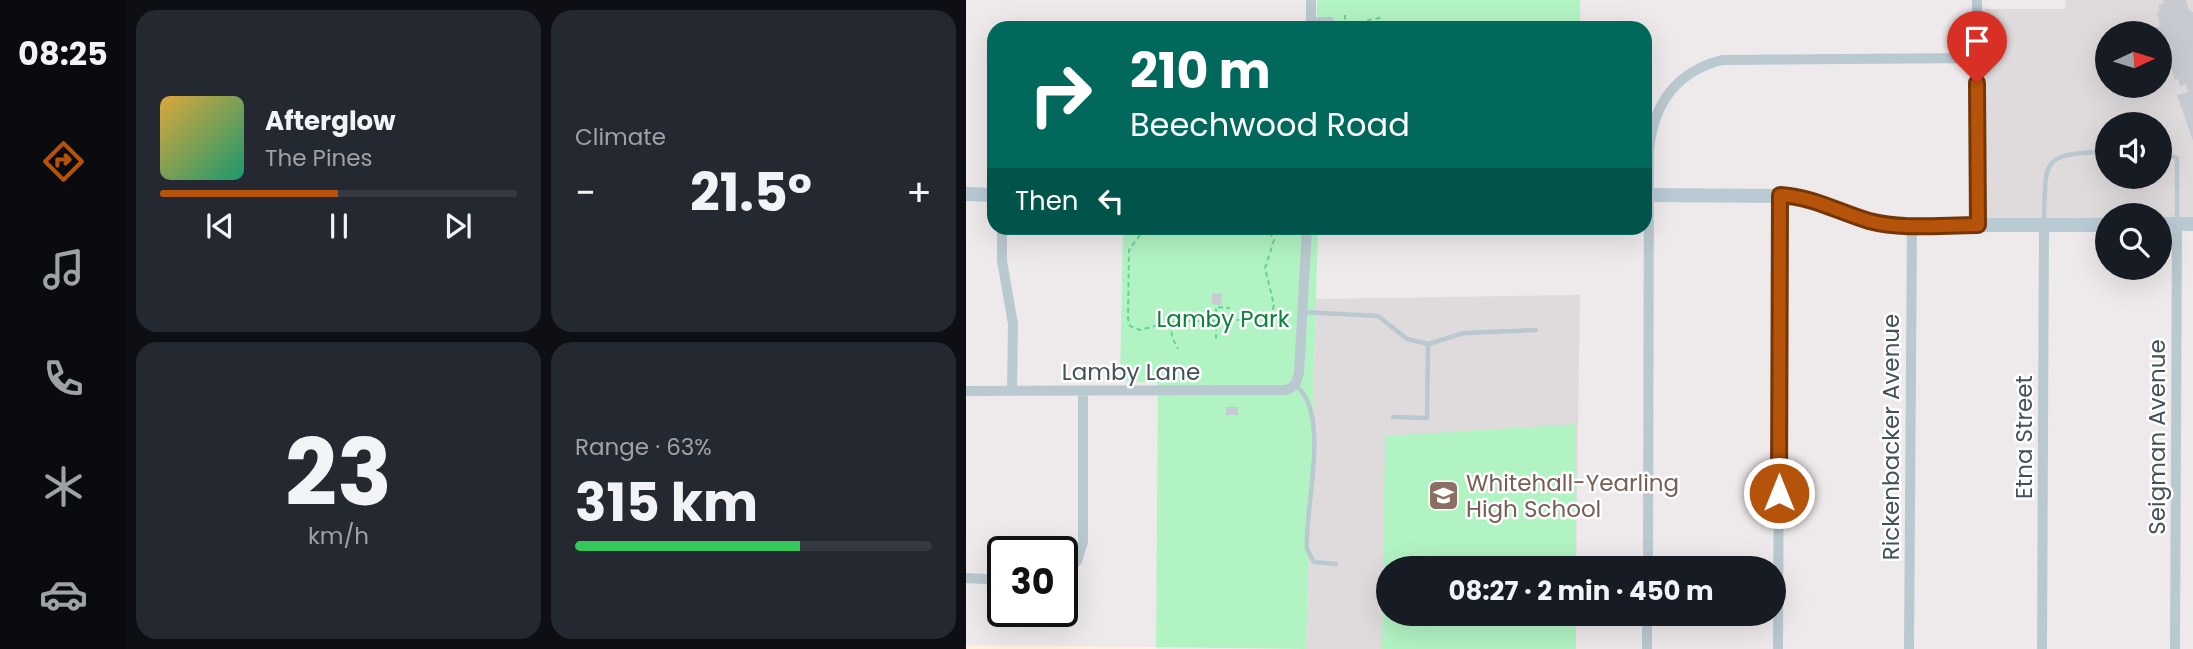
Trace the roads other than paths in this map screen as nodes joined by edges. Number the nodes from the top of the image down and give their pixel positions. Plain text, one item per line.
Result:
1 (1311, 0) edge
2 (1977, 0) edge
3 (1311, 21) edge
4 (1977, 58) junction
5 (1652, 130) edge
6 (2095, 152) edge
7 (2172, 156) edge
8 (966, 194) edge
9 (987, 195) edge
10 (1652, 195) edge
11 (1780, 195) junction
12 (2172, 224) edge
13 (2177, 224) junction
14 (2193, 224) edge
15 (1978, 225) junction
16 (2044, 225) junction
17 (2095, 225) edge
18 (1912, 226) junction
19 (1002, 235) edge
20 (1307, 235) edge
21 (1647, 235) edge
22 (1302, 312) junction
23 (1536, 330) dead end
24 (1429, 344) junction
25 (1295, 385) junction
26 (966, 391) edge
27 (1012, 391) junction
28 (1083, 391) junction
29 (1393, 417) dead end
30 (1648, 556) edge
31 (1078, 558) edge
32 (1336, 564) dead end
33 (966, 578) edge
34 (987, 579) edge
35 (1647, 626) edge
36 (1647, 649) edge
37 (1778, 649) edge
38 (1909, 649) edge
39 (2042, 649) edge
40 (2175, 649) edge

1 - 3 street
2 - 4 street
4 - 5 street
4 - 15 street
6 - 16 lane
7 - 13 lane
8 - 9 street
10 - 11 street
11 - 18 street
11 - 37 street
12 - 13 street
13 - 14 street
13 - 40 street, Seigman Avenue
15 - 16 street
15 - 18 street
16 - 17 street
16 - 39 street, Etna Street
18 - 38 street, Rickenbacker Avenue
19 - 27 street
20 - 22 street
21 - 30 street
22 - 24 lane
22 - 25 street
23 - 24 lane
24 - 29 lane
25 - 28 street, Lamby Lane
25 - 32 lane
26 - 27 street, Lamby Lane
27 - 28 street, Lamby Lane
28 - 31 street
33 - 34 street
35 - 36 street

